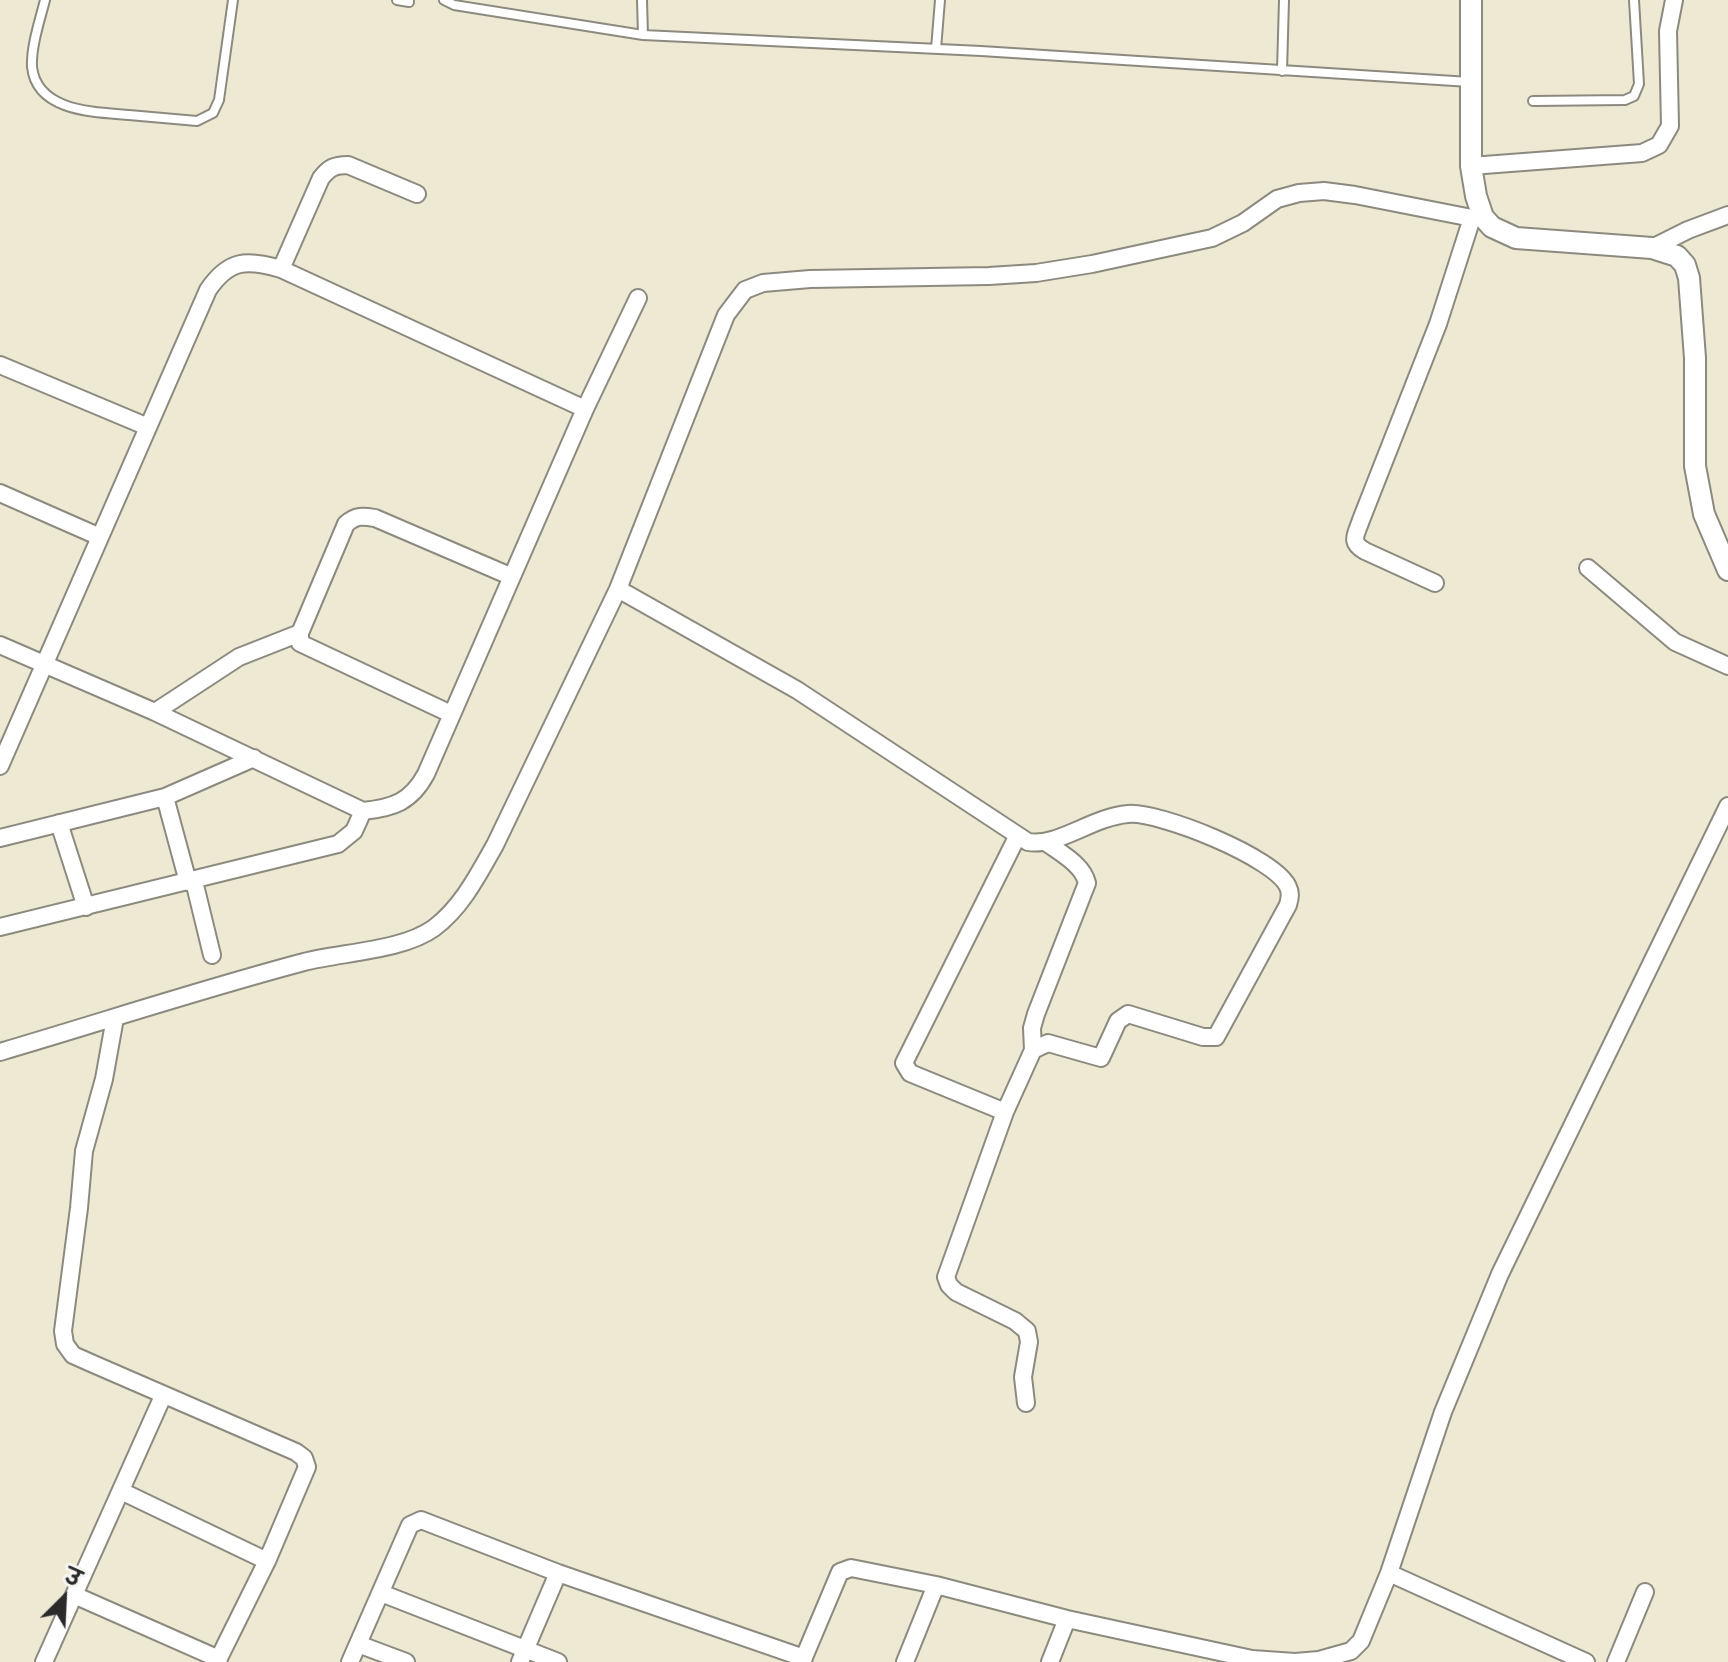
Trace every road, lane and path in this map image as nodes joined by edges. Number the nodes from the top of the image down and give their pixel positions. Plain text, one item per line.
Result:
1 (45, 0) edge
2 (233, 0) edge
3 (397, 0) edge
4 (444, 0) edge
5 (642, 0) edge
6 (940, 0) edge
7 (1284, 0) edge
8 (1471, 0) edge
9 (1634, 0) edge
10 (1674, 0) edge
11 (409, 2) edge
12 (643, 35) junction
13 (936, 49) junction
14 (1282, 71) junction
15 (1473, 82) junction
16 (1533, 101) dead end
17 (1474, 182) junction
18 (417, 194) dead end
19 (1728, 215) edge
20 (1478, 217) junction
21 (1652, 248) junction
22 (281, 269) junction
23 (638, 298) dead end
24 (0, 365) edge
25 (585, 409) junction
26 (148, 427) junction
27 (0, 493) edge
28 (100, 537) junction
29 (1588, 568) dead end
30 (1728, 570) edge
31 (510, 576) junction
32 (1435, 583) dead end
33 (618, 589) junction
34 (300, 633) junction
35 (0, 645) edge
36 (44, 664) junction
37 (1728, 666) edge
38 (155, 712) junction
39 (451, 714) junction
40 (254, 758) junction
41 (0, 766) edge
42 (165, 797) junction
43 (1728, 806) edge
44 (363, 811) junction
45 (59, 823) junction
46 (1017, 837) junction
47 (0, 838) edge
48 (1047, 843) junction
49 (191, 882) junction
50 (86, 907) junction
51 (0, 927) edge
52 (212, 955) dead end
53 (115, 1018) junction
54 (1033, 1050) junction
55 (0, 1052) edge
56 (1005, 1112) junction
57 (163, 1396) junction
58 (1026, 1403) dead end
59 (121, 1491) junction
60 (267, 1561) junction
61 (558, 1573) junction
62 (1389, 1573) junction
63 (936, 1585) junction
64 (1645, 1592) dead end
65 (381, 1593) junction
66 (74, 1595) junction
67 (1067, 1619) junction
68 (358, 1644) junction
69 (1358, 1645) junction
70 (522, 1656) edge
71 (218, 1660) edge
72 (803, 1660) edge
73 (1251, 1660) edge
74 (44, 1662) edge
75 (350, 1662) edge
76 (406, 1662) edge
77 (558, 1662) edge
78 (905, 1662) edge
79 (1050, 1662) edge
80 (1357, 1662) edge
81 (1586, 1662) edge
82 (1616, 1662) edge

1 - 2 lane
3 - 11 lane
4 - 12 lane
5 - 12 lane
6 - 13 lane
7 - 14 lane
8 - 15 street
9 - 16 lane
10 - 17 street
12 - 13 lane
13 - 14 lane
14 - 15 lane
15 - 17 street
17 - 20 street
18 - 22 street
19 - 21 street
20 - 21 street
20 - 32 street
20 - 33 street
21 - 30 street
22 - 25 street
22 - 26 street
23 - 25 street
24 - 26 street
25 - 31 street
26 - 28 street
27 - 28 street
28 - 36 street
29 - 37 street
31 - 34 street
31 - 39 street
33 - 46 street
33 - 53 street
34 - 38 street
34 - 39 street
35 - 36 street
36 - 38 street
36 - 41 street
38 - 40 street
39 - 44 street
40 - 42 street
40 - 44 street
42 - 45 street
42 - 49 street
43 - 62 street
44 - 49 street
45 - 47 street
45 - 50 street
46 - 48 street
46 - 56 street
48 - 54 street
48 - 54 street
49 - 50 street
49 - 52 street
50 - 51 street
53 - 55 street
53 - 57 street
54 - 56 street
56 - 58 street
57 - 59 street
57 - 60 street
59 - 60 street
59 - 66 street
60 - 71 street
61 - 65 street
61 - 70 street
61 - 72 street
62 - 69 street
62 - 81 street
63 - 67 street
63 - 72 street
63 - 78 street
64 - 82 street
65 - 68 street
65 - 70 street
66 - 71 street
66 - 74 street
67 - 73 street
67 - 79 street
68 - 75 street
68 - 76 street
69 - 73 street
69 - 80 street
70 - 77 street

